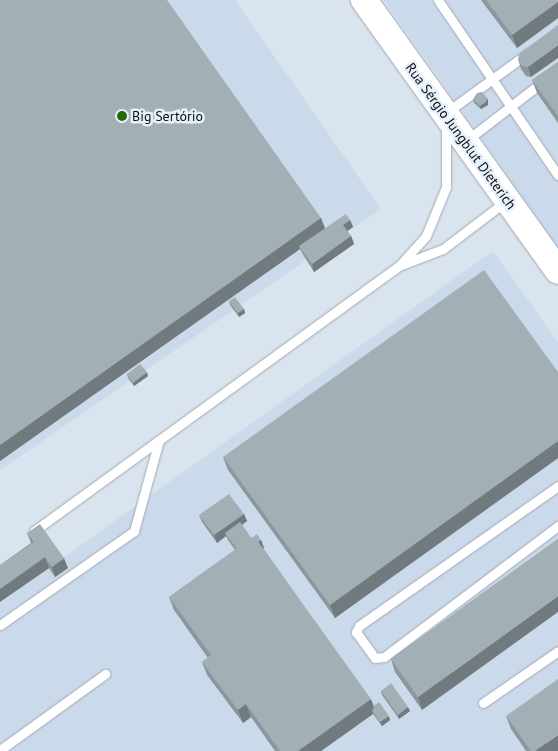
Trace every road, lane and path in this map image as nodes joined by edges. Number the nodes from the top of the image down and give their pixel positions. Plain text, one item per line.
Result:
1 (364, 0) edge
2 (438, 0) edge
3 (536, 47) edge
4 (558, 70) edge
5 (492, 79) junction
6 (512, 105) junction
7 (446, 114) junction
8 (465, 141) junction
9 (558, 174) edge
10 (507, 200) junction
11 (399, 266) junction
12 (558, 271) edge
13 (159, 440) junction
14 (558, 486) edge
15 (558, 526) edge
16 (34, 531) edge
17 (0, 625) edge
18 (558, 651) edge
19 (105, 674) dead end
20 (483, 704) dead end
21 (0, 750) edge

1 - 7 street, Rua Sérgio Jungblut Dieterich
2 - 5 lane
3 - 5 lane
4 - 6 lane
5 - 6 lane
5 - 7 lane
6 - 8 lane
6 - 9 lane
7 - 8 street, Rua Sérgio Jungblut Dieterich
7 - 11 lane
8 - 10 street, Rua Sérgio Jungblut Dieterich
10 - 11 lane
10 - 12 street, Rua Sérgio Jungblut Dieterich
11 - 13 lane
13 - 16 lane
13 - 17 lane
14 - 15 lane
18 - 20 lane
19 - 21 lane

